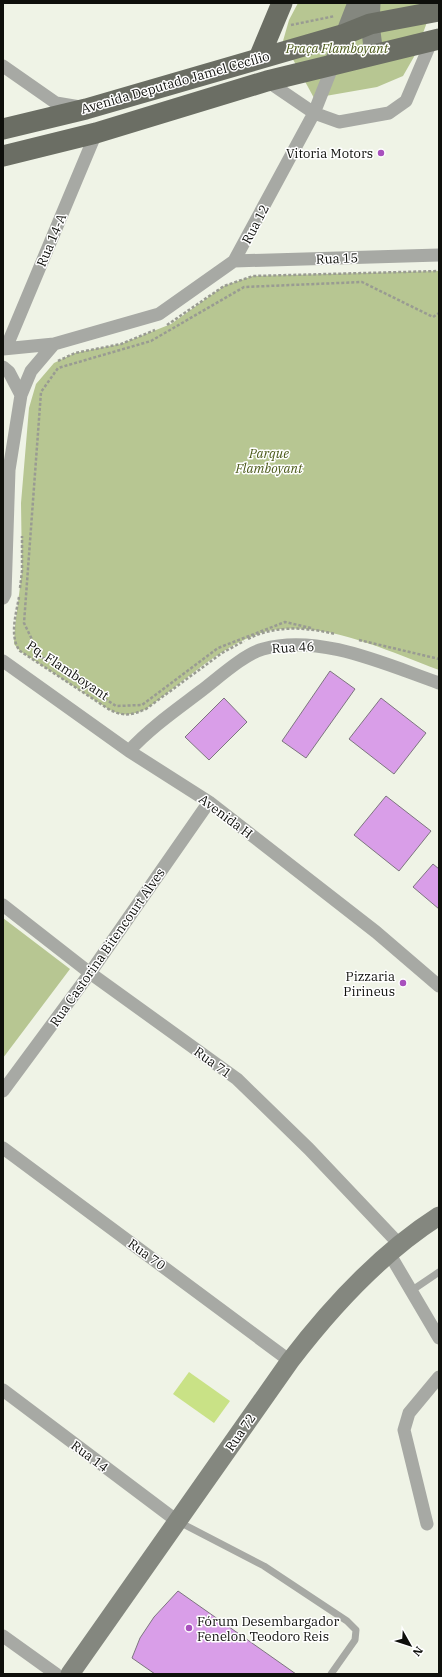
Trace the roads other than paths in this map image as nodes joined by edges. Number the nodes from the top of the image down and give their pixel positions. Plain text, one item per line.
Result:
1 (282, 3) edge
2 (357, 3) edge
3 (372, 3) edge
4 (439, 10) edge
5 (370, 24) junction
6 (342, 25) junction
7 (436, 40) edge
8 (374, 55) junction
9 (259, 58) junction
10 (333, 65) junction
11 (3, 66) edge
12 (267, 81) junction
13 (86, 108) junction
14 (314, 113) junction
15 (3, 129) edge
16 (96, 133) junction
17 (3, 156) edge
18 (439, 255) edge
19 (234, 261) junction
20 (54, 344) junction
21 (5, 349) edge
22 (3, 367) edge
23 (21, 395) junction
24 (3, 598) edge
25 (3, 660) edge
26 (439, 683) edge
27 (129, 751) junction
28 (209, 802) junction
29 (3, 904) edge
30 (90, 973) junction
31 (439, 986) edge
32 (3, 1091) edge
33 (3, 1148) edge
34 (439, 1216) edge
35 (394, 1249) junction
36 (439, 1272) edge
37 (411, 1291) junction
38 (439, 1338) edge
39 (290, 1361) junction
40 (439, 1377) edge
41 (3, 1390) edge
42 (177, 1521) junction
43 (427, 1524) dead end
44 (3, 1636) edge
45 (56, 1674) edge
46 (70, 1674) edge
47 (331, 1674) edge

1 - 9 main road
2 - 6 main road, Rua 12
3 - 5 main road
4 - 5 main road, Avenida Deputado Jamel Cecílio
5 - 6 main road, Avenida Deputado Jamel Cecílio
5 - 8 main road
6 - 9 main road, Avenida Deputado Jamel Cecílio
6 - 10 main road, Rua 12
7 - 8 main road, Avenida Deputado Jamel Cecílio
7 - 14 street
8 - 10 main road, Avenida Deputado Jamel Cecílio
9 - 13 main road, Avenida Deputado Jamel Cecílio
10 - 12 main road, Avenida Deputado Jamel Cecílio
10 - 14 street, Rua 12
11 - 13 street
12 - 14 street
12 - 16 main road, Avenida Deputado Jamel Cecílio
13 - 15 main road, Avenida Deputado Jamel Cecílio
14 - 19 street, Rua 12
16 - 17 main road, Avenida Deputado Jamel Cecílio
16 - 21 street, Rua 14-A
18 - 19 street, Rua 15
19 - 20 street, Rua 12
20 - 21 street
20 - 23 street
22 - 23 street
23 - 24 street
25 - 27 street, Avenida H
26 - 27 street, Rua 46
27 - 28 street, Avenida H
28 - 30 street, Rua Castorina Bitencourt Alves
28 - 31 street, Avenida H
29 - 30 street, Rua 71
30 - 32 street, Rua Castorina Bitencourt Alves
30 - 35 street, Rua 71
33 - 39 street, Rua 70
34 - 35 main road, Rua 72
35 - 37 street, Rua 71
35 - 39 main road, Rua 72
36 - 37 lane
37 - 38 street, Rua 71
39 - 42 main road, Rua 72
40 - 43 street
41 - 42 street, Rua 14
42 - 46 main road, Rua 72
42 - 47 lane
44 - 45 street

